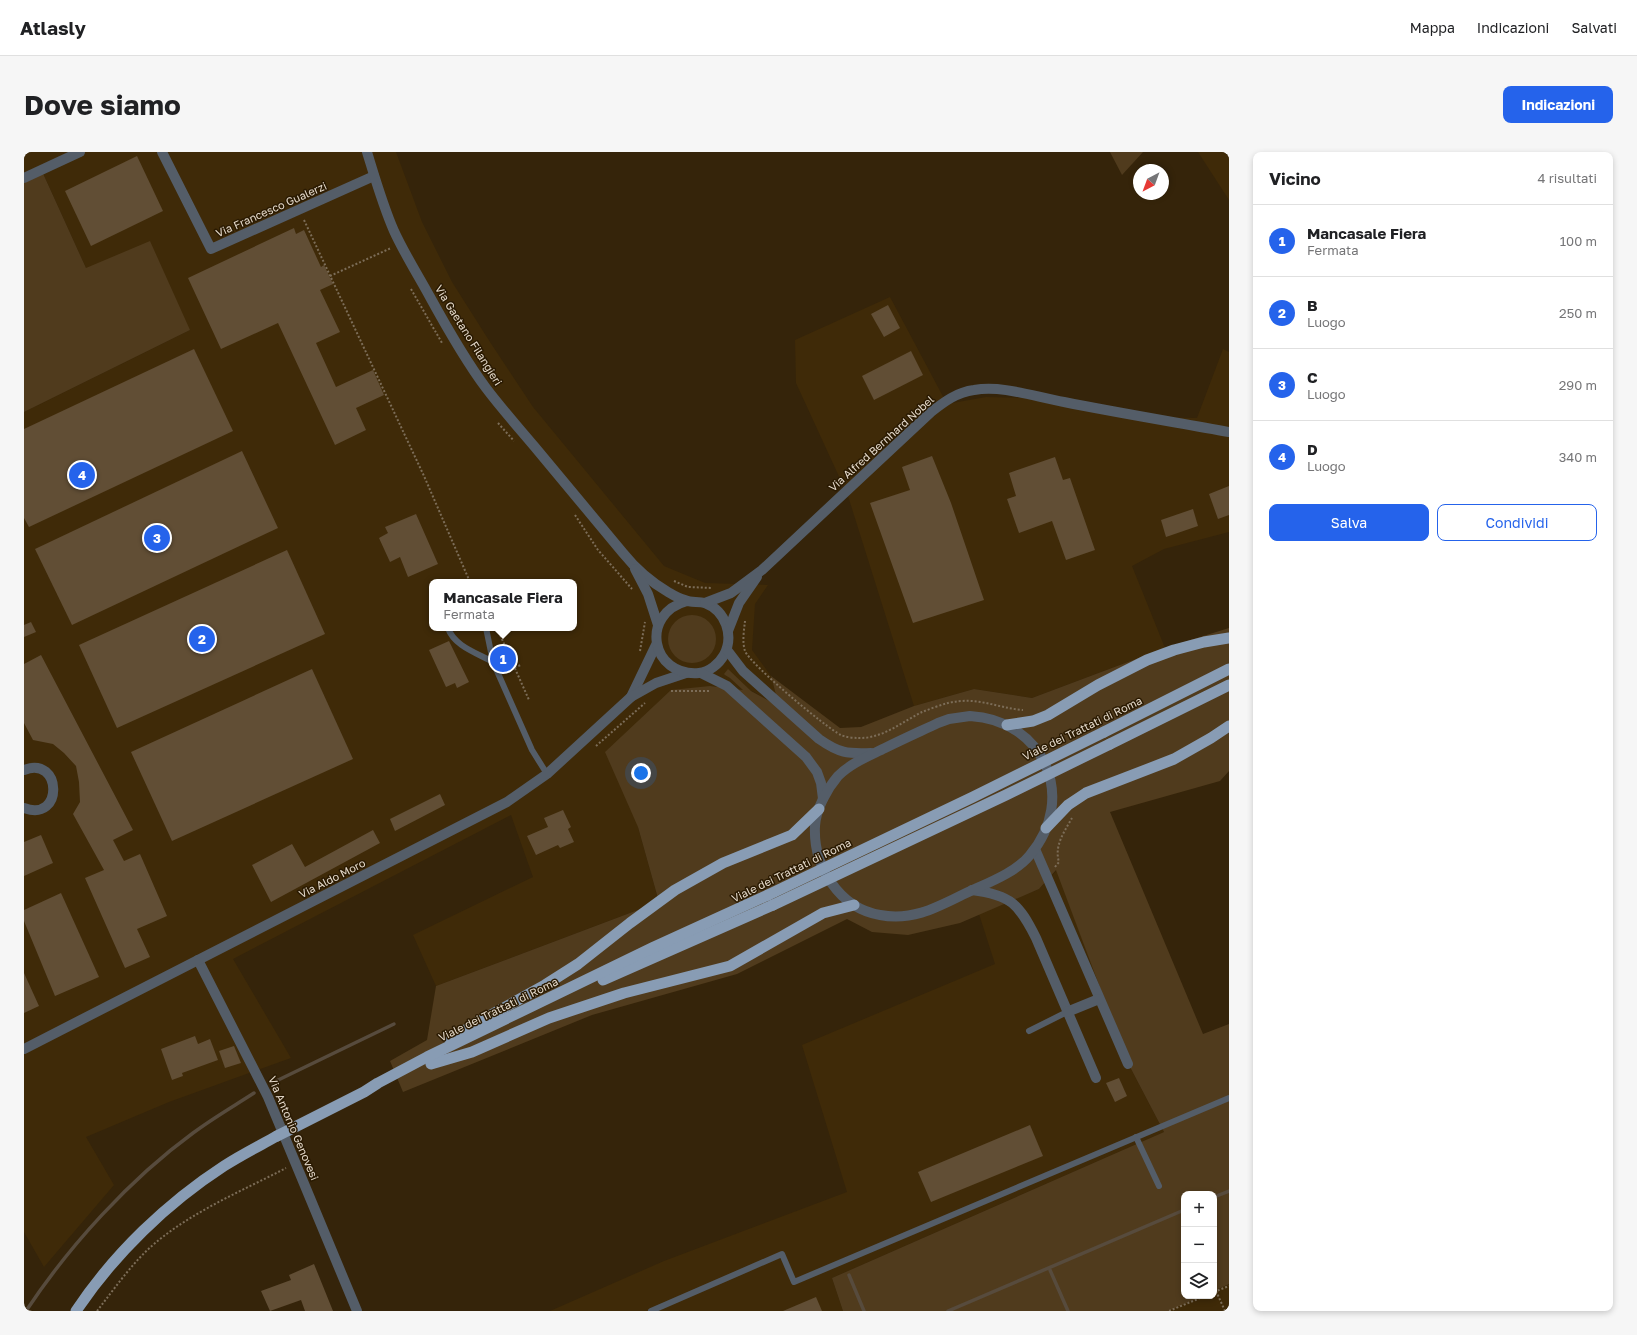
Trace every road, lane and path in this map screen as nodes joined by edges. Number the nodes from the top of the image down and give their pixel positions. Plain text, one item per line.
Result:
1 (80, 152) edge
2 (162, 152) edge
3 (367, 152) edge
4 (374, 176) junction
5 (24, 178) edge
6 (299, 210) junction
7 (392, 248) dead end
8 (330, 276) junction
9 (1229, 432) edge
10 (633, 565) junction
11 (762, 570) junction
12 (469, 579) edge
13 (687, 601) junction
14 (705, 603) junction
15 (745, 620) dead end
16 (658, 625) junction
17 (449, 631) edge
18 (487, 631) edge
19 (498, 631) edge
20 (728, 631) junction
21 (643, 632) dead end
22 (1229, 638) edge
23 (656, 645) junction
24 (726, 650) junction
25 (639, 656) dead end
26 (493, 662) junction
27 (520, 664) dead end
28 (514, 667) junction
29 (1229, 669) edge
30 (701, 672) junction
31 (686, 673) junction
32 (499, 674) junction
33 (1229, 685) edge
34 (664, 691) dead end
35 (716, 692) dead end
36 (631, 697) junction
37 (529, 700) dead end
38 (1026, 710) dead end
39 (1007, 725) junction
40 (1229, 726) edge
41 (875, 753) junction
42 (24, 770) edge
43 (547, 774) junction
44 (821, 804) junction
45 (24, 808) edge
46 (1074, 815) dead end
47 (1046, 828) junction
48 (1035, 849) junction
49 (1046, 873) junction
50 (972, 890) junction
51 (770, 900) junction
52 (854, 905) junction
53 (198, 960) junction
54 (1099, 999) junction
55 (1067, 1012) junction
56 (1029, 1031) dead end
57 (24, 1049) edge
58 (429, 1061) junction
59 (1128, 1064) dead end
60 (1096, 1078) dead end
61 (1229, 1098) edge
62 (1136, 1137) junction
63 (297, 1163) junction
64 (1159, 1186) dead end
65 (1229, 1286) edge
66 (1217, 1291) edge
67 (1217, 1296) edge
68 (1197, 1299) edge
69 (76, 1311) edge
70 (97, 1311) edge
71 (357, 1311) edge
72 (651, 1311) edge
73 (1169, 1311) edge
74 (1225, 1311) edge

1 - 5 street
2 - 6 street, Via Francesco Gualerzi
3 - 4 street, Via Gaetano Filangieri
4 - 6 street, Via Francesco Gualerzi
4 - 10 street, Via Gaetano Filangieri
6 - 8 path
7 - 8 path
8 - 12 path
9 - 11 street, Via Alfred Bernhard Nobel
10 - 13 street, Via Gaetano Filangieri
10 - 16 street, Via Gaetano Filangieri
11 - 14 street, Via Alfred Bernhard Nobel
11 - 20 street, Via Alfred Bernhard Nobel
13 - 14 street
13 - 16 street
14 - 20 street
15 - 38 path
16 - 23 street
17 - 26 lane
18 - 26 lane
19 - 28 path
20 - 24 street
21 - 25 path
22 - 39 highway
23 - 31 street
23 - 36 street, Via Aldo Moro
24 - 30 street
24 - 41 street
26 - 32 lane
27 - 28 path
28 - 32 path
28 - 37 path
29 - 51 highway, Viale dei Trattati di Roma, bridge
30 - 31 street
30 - 44 street
31 - 36 street, Via Aldo Moro
32 - 43 lane
33 - 51 highway, Viale dei Trattati di Roma, bridge
34 - 35 path
36 - 43 street, Via Aldo Moro
39 - 41 street
39 - 47 street
40 - 47 highway
41 - 44 street
42 - 45 street
43 - 53 street, Via Aldo Moro
44 - 52 street
44 - 58 highway
46 - 49 path
47 - 48 street
48 - 49 street
48 - 50 street
49 - 54 street
50 - 52 street
50 - 55 street
51 - 58 highway, Viale dei Trattati di Roma
52 - 58 highway
53 - 57 street, Via Aldo Moro
53 - 63 street, Via Antonio Genovesi
54 - 55 street
54 - 59 street
55 - 56 lane
55 - 60 street
58 - 69 highway, Viale dei Trattati di Roma, bridge
61 - 62 lane
62 - 64 lane
62 - 72 lane
63 - 70 path
63 - 71 street, Via Antonio Genovesi
65 - 66 path
67 - 74 path
68 - 73 path

